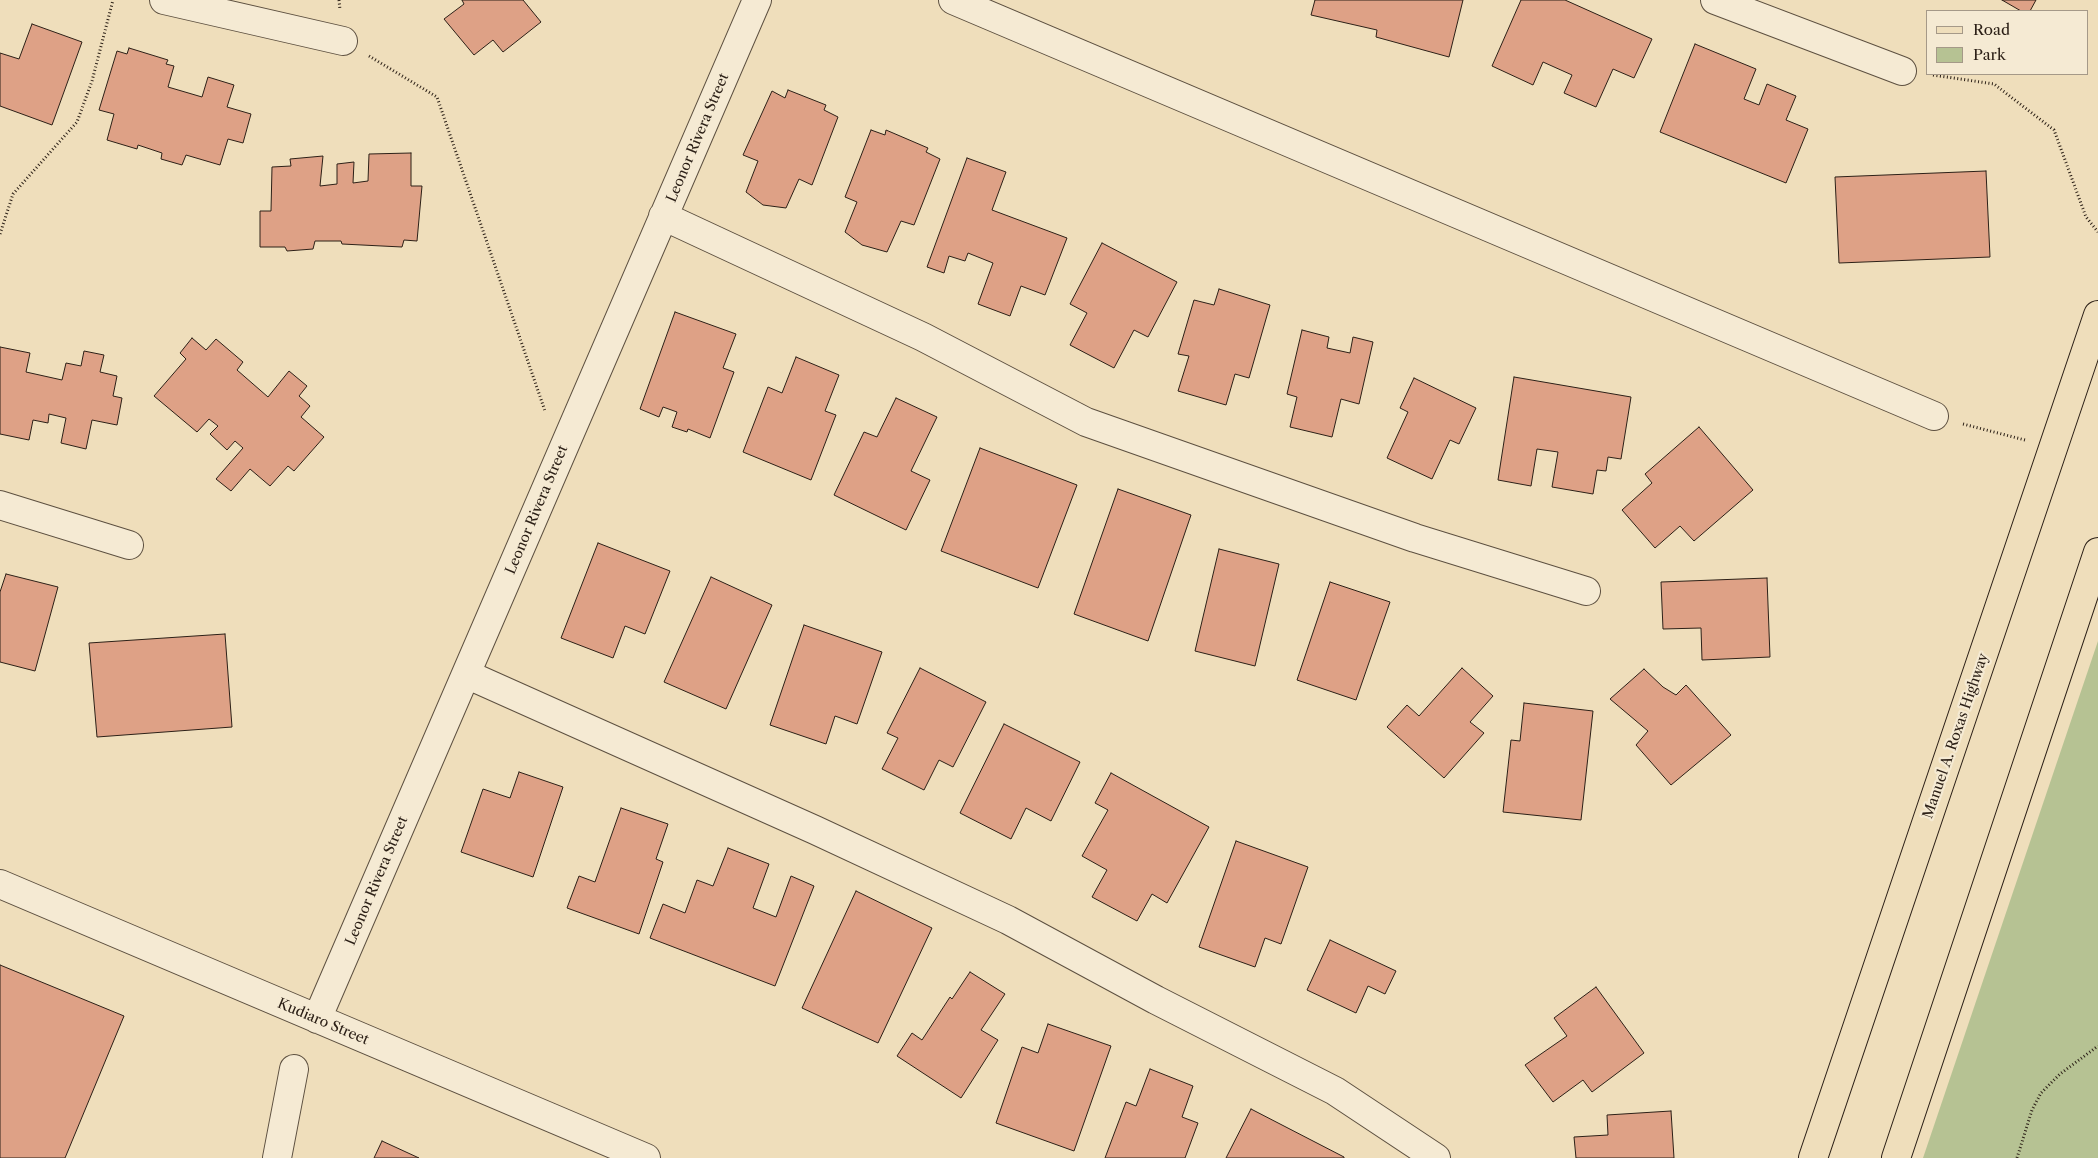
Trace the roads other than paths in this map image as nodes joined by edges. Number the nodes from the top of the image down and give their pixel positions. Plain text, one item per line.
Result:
1 (164, 0) edge
2 (758, 0) edge
3 (953, 0) edge
4 (1715, 0) edge
5 (343, 41) road end
6 (1902, 72) road end
7 (664, 216) junction
8 (2098, 315) edge
9 (1934, 416) road end
10 (0, 505) edge
11 (129, 545) dead end
12 (2098, 552) edge
13 (1586, 591) dead end
14 (466, 674) junction
15 (0, 884) edge
16 (317, 1019) junction
17 (294, 1068) dead end
18 (277, 1158) edge
19 (646, 1158) edge
20 (1436, 1158) edge
21 (1813, 1158) edge
22 (1896, 1158) edge

1 - 5 street
2 - 7 street, Leonor Rivera Street
3 - 9 street
4 - 6 street
7 - 13 street
7 - 14 street, Leonor Rivera Street
8 - 21 main road, Manuel A. Roxas Highway
10 - 11 street
12 - 22 main road
14 - 16 street, Leonor Rivera Street
14 - 20 street
15 - 16 street, Kudiaro Street
16 - 19 street, Kudiaro Street
17 - 18 street

